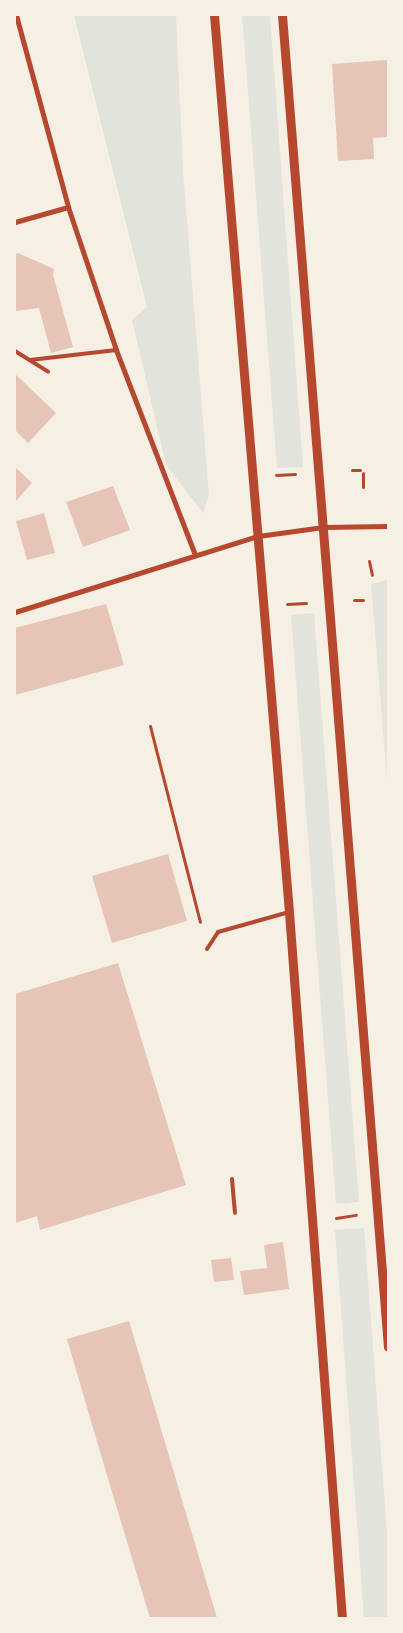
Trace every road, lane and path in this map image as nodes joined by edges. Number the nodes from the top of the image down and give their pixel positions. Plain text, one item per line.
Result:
1 (16, 15) edge
2 (214, 15) edge
3 (282, 15) edge
4 (68, 207) junction
5 (15, 222) edge
6 (116, 350) junction
7 (15, 351) edge
8 (30, 360) junction
9 (48, 372) dead end
10 (352, 470) dead end
11 (303, 473) dead end
12 (275, 475) dead end
13 (363, 486) dead end
14 (388, 526) edge
15 (323, 527) junction
16 (258, 536) junction
17 (195, 555) junction
18 (369, 560) dead end
19 (372, 575) dead end
20 (354, 600) dead end
21 (364, 600) dead end
22 (311, 603) dead end
23 (284, 604) dead end
24 (15, 612) edge
25 (150, 726) dead end
26 (290, 912) junction
27 (207, 949) joint
28 (232, 1179) dead end
29 (236, 1213) dead end
30 (361, 1214) dead end
31 (336, 1218) dead end
32 (388, 1347) edge
33 (342, 1618) edge

1 - 4 street
2 - 16 street
3 - 15 street
4 - 5 street
4 - 6 street
6 - 8 lane
6 - 17 street
7 - 8 lane
8 - 9 lane
10 - 13 path
11 - 12 path
14 - 15 street
15 - 16 street
15 - 32 street
16 - 17 street
16 - 26 street
17 - 24 street
18 - 19 path
20 - 21 path
22 - 23 path
25 - 27 path
26 - 27 lane
26 - 33 street
28 - 29 lane
30 - 31 path

